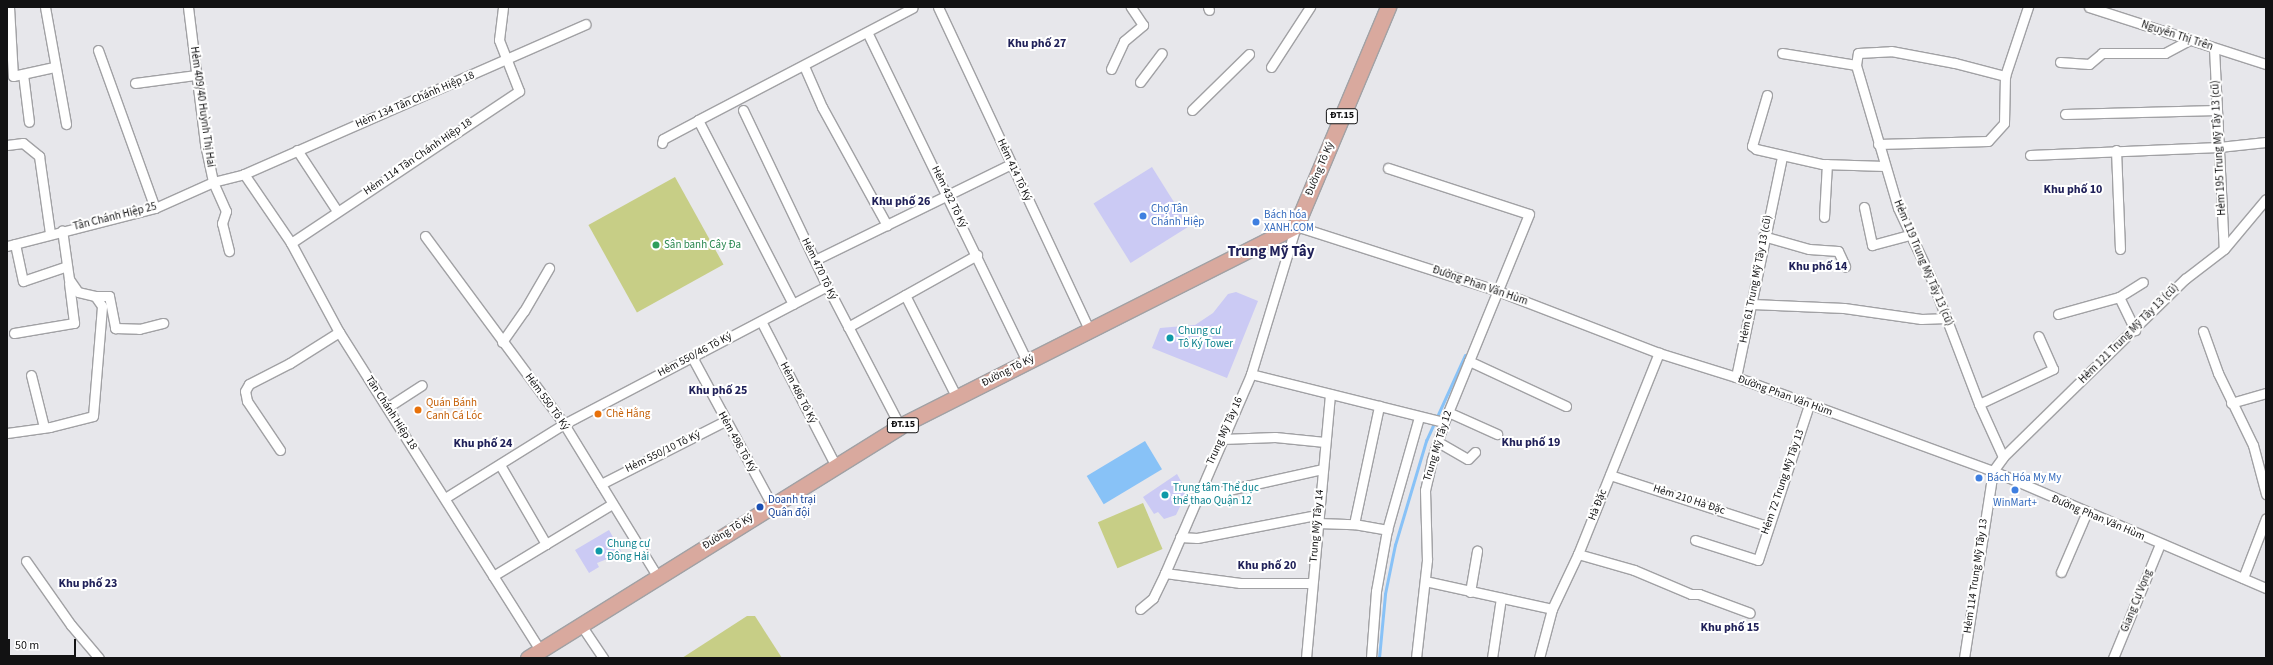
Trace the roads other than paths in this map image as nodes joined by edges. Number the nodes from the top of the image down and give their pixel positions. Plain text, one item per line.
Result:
1 (10, 7) edge
2 (45, 7) edge
3 (188, 7) edge
4 (503, 7) edge
5 (938, 7) edge
6 (1131, 7) edge
7 (1310, 7) edge
8 (1388, 7) edge
9 (2028, 7) edge
10 (2088, 7) edge
11 (912, 8) dead end
12 (585, 24) dead end
13 (868, 34) junction
14 (2189, 40) junction
15 (2214, 48) junction
16 (98, 50) dead end
17 (1162, 53) dead end
18 (1782, 53) dead end
19 (1249, 54) dead end
20 (505, 60) junction
21 (2060, 62) dead end
22 (2266, 64) edge
23 (1856, 65) junction
24 (804, 66) junction
25 (54, 67) junction
26 (1271, 67) dead end
27 (1111, 70) dead end
28 (23, 74) junction
29 (196, 75) junction
30 (2005, 76) junction
31 (1140, 82) dead end
32 (135, 83) dead end
33 (1767, 95) dead end
34 (743, 110) dead end
35 (1192, 110) dead end
36 (2217, 110) junction
37 (2065, 114) dead end
38 (698, 120) junction
39 (29, 122) dead end
40 (66, 124) dead end
41 (2266, 142) edge
42 (662, 143) dead end
43 (7, 144) edge
44 (1878, 144) junction
45 (2219, 147) junction
46 (297, 150) junction
47 (2116, 150) junction
48 (2030, 154) dead end
49 (1782, 157) junction
50 (1011, 164) junction
51 (1827, 164) junction
52 (1885, 166) junction
53 (1388, 168) dead end
54 (244, 174) junction
55 (213, 182) junction
56 (948, 195) junction
57 (2266, 198) edge
58 (1864, 206) dead end
59 (155, 208) junction
60 (337, 211) junction
61 (1824, 217) dead end
62 (887, 225) junction
63 (1296, 226) junction
64 (62, 230) junction
65 (50, 234) junction
66 (1909, 234) junction
67 (425, 236) dead end
68 (1763, 236) junction
69 (291, 243) junction
70 (11, 245) edge
71 (2120, 249) dead end
72 (2224, 249) junction
73 (229, 251) dead end
74 (977, 255) junction
75 (815, 260) junction
76 (66, 266) junction
77 (1845, 266) dead end
78 (549, 268) dead end
79 (69, 279) junction
80 (2143, 282) dead end
81 (827, 286) junction
82 (1498, 291) junction
83 (905, 295) junction
84 (95, 296) junction
85 (2119, 297) junction
86 (793, 304) junction
87 (1752, 304) junction
88 (2058, 314) dead end
89 (1946, 318) junction
90 (761, 321) junction
91 (163, 323) dead end
92 (848, 327) junction
93 (2135, 330) junction
94 (2203, 331) dead end
95 (339, 332) junction
96 (1090, 332) junction
97 (14, 333) dead end
98 (2038, 336) dead end
99 (502, 342) junction
100 (1659, 353) junction
101 (692, 357) junction
102 (1469, 361) junction
103 (1027, 362) junction
104 (1251, 374) junction
105 (31, 375) dead end
106 (1736, 377) junction
107 (422, 385) dead end
108 (2266, 393) edge
109 (1330, 394) junction
110 (957, 398) junction
111 (2232, 403) junction
112 (1979, 404) junction
113 (1809, 405) junction
114 (1379, 406) junction
115 (1566, 406) dead end
116 (388, 407) junction
117 (1448, 412) junction
118 (1419, 417) junction
119 (725, 421) junction
120 (1442, 422) junction
121 (564, 424) junction
122 (900, 426) junction
123 (44, 428) junction
124 (7, 433) edge
125 (1497, 434) dead end
126 (1222, 439) junction
127 (1325, 442) junction
128 (1438, 442) junction
129 (280, 450) dead end
130 (1475, 452) dead end
131 (2003, 457) junction
132 (500, 465) junction
133 (836, 466) junction
134 (1322, 470) junction
135 (1993, 471) junction
136 (1610, 475) junction
137 (601, 484) junction
138 (2266, 494) edge
139 (1197, 497) junction
140 (445, 498) junction
141 (612, 504) junction
142 (772, 505) junction
143 (2086, 514) junction
144 (2266, 518) edge
145 (1317, 519) junction
146 (1354, 524) junction
147 (1767, 526) junction
148 (1387, 530) junction
149 (1180, 537) junction
150 (1695, 540) dead end
151 (546, 544) junction
152 (2160, 544) junction
153 (1477, 551) dead end
154 (1578, 554) junction
155 (26, 560) dead end
156 (2061, 572) dead end
157 (1165, 573) junction
158 (493, 576) junction
159 (657, 576) junction
160 (2243, 578) junction
161 (1425, 581) junction
162 (1312, 583) junction
163 (2266, 588) edge
164 (1470, 592) junction
165 (1501, 598) junction
166 (1140, 608) dead end
167 (1552, 609) junction
168 (1750, 613) dead end
169 (581, 625) junction
170 (534, 654) edge
171 (99, 658) edge
172 (604, 658) edge
173 (1306, 658) edge
174 (1371, 658) edge
175 (1416, 658) edge
176 (1492, 658) edge
177 (1539, 658) edge
178 (1964, 658) edge
179 (2113, 658) edge

1 - 28 street
2 - 25 street
3 - 29 street, Hẻm 409/40 Huỳnh Thị Hai
4 - 20 street
5 - 50 street, Hẻm 414 Tô Ký
6 - 27 street
7 - 26 street
8 - 63 main road, Đường Tô Ký / ĐT.15
9 - 30 street
10 - 14 street, Nguyễn Thị Trên
11 - 13 street
12 - 20 street, Hẻm 134 Tân Chánh Hiệp 18
13 - 24 street
13 - 56 street, Hẻm 432 Tô Ký
14 - 15 street, Nguyễn Thị Trên
14 - 21 street
15 - 22 street, Nguyễn Thị Trên
15 - 36 street, Hẻm 195 Trung Mỹ Tây 13 (cũ)
16 - 59 street
17 - 31 street
18 - 23 street
19 - 35 street
20 - 46 street, Hẻm 134 Tân Chánh Hiệp 18
20 - 60 street, Hẻm 114 Tân Chánh Hiệp 18
23 - 30 street
23 - 44 street, Hẻm 119 Trung Mỹ Tây 13 (cũ)
24 - 38 street
24 - 62 street
25 - 28 street
25 - 40 street
28 - 39 street
29 - 32 street
29 - 55 street, Hẻm 409/40 Huỳnh Thị Hai
30 - 44 street
33 - 49 street
34 - 75 street, Hẻm 470 Tô Ký
36 - 37 street
36 - 45 street, Hẻm 195 Trung Mỹ Tây 13 (cũ)
38 - 42 street
38 - 86 street
41 - 45 street
43 - 65 street
44 - 52 street, Hẻm 119 Trung Mỹ Tây 13 (cũ)
45 - 47 street
45 - 72 street, Hẻm 195 Trung Mỹ Tây 13 (cũ)
46 - 54 street, Hẻm 134 Tân Chánh Hiệp 18
46 - 60 street
47 - 48 street
47 - 71 street
49 - 51 street
49 - 68 street, Hẻm 61 Trung Mỹ Tây 13 (cũ)
50 - 56 street
50 - 96 street, Hẻm 414 Tô Ký
51 - 52 street
51 - 61 street
52 - 66 street, Hẻm 119 Trung Mỹ Tây 13 (cũ)
53 - 82 street, Trung Mỹ Tây 12
54 - 55 street, Tân Chánh Hiệp 25
54 - 69 street, Tân Chánh Hiệp 18
55 - 59 street, Tân Chánh Hiệp 25
55 - 73 street, Hẻm 409/40 Huỳnh Thị Hai
56 - 62 street
56 - 74 street, Hẻm 432 Tô Ký
57 - 72 street, Hẻm 121 Trung Mỹ Tây 13 (cũ)
58 - 66 street
59 - 64 street, Tân Chánh Hiệp 25
60 - 69 street, Hẻm 114 Tân Chánh Hiệp 18
62 - 75 street
63 - 82 street, Đường Phan Văn Hùm
63 - 96 main road, Đường Tô Ký / ĐT.15
63 - 104 street, Trung Mỹ Tây 16
64 - 65 street, Tân Chánh Hiệp 25
64 - 76 street
65 - 70 street, Tân Chánh Hiệp 25
66 - 89 street, Hẻm 119 Trung Mỹ Tây 13 (cũ)
67 - 99 street, Hẻm 550 Tô Ký
68 - 77 street
68 - 87 street, Hẻm 61 Trung Mỹ Tây 13 (cũ)
69 - 95 street, Tân Chánh Hiệp 18
70 - 76 street
72 - 93 street, Hẻm 121 Trung Mỹ Tây 13 (cũ)
74 - 83 street
74 - 103 street, Hẻm 432 Tô Ký
75 - 81 street, Hẻm 470 Tô Ký
76 - 79 street
78 - 99 street
79 - 84 street
79 - 97 street
80 - 85 street
81 - 86 street, Hẻm 550/46 Tô Ký
81 - 92 street, Hẻm 470 Tô Ký
82 - 100 street, Đường Phan Văn Hùm
82 - 102 street, Trung Mỹ Tây 12
83 - 92 street
83 - 110 street
84 - 91 street
84 - 123 street
85 - 88 street
85 - 93 street
86 - 90 street, Hẻm 550/46 Tô Ký
87 - 89 street
87 - 106 street, Hẻm 61 Trung Mỹ Tây 13 (cũ)
89 - 112 street, Hẻm 119 Trung Mỹ Tây 13 (cũ)
90 - 101 street, Hẻm 550/46 Tô Ký
90 - 133 street, Hẻm 486 Tô Ký
92 - 122 street, Hẻm 470 Tô Ký
93 - 131 street, Hẻm 121 Trung Mỹ Tây 13 (cũ)
94 - 111 street
95 - 116 street, Tân Chánh Hiệp 18
95 - 129 street
96 - 103 main road, Đường Tô Ký / ĐT.15
98 - 112 street
99 - 121 street, Hẻm 550 Tô Ký
100 - 106 street, Đường Phan Văn Hùm
100 - 136 street, Hà Đặc
101 - 119 street, Hẻm 498 Tô Ký
101 - 121 street, Hẻm 550/46 Tô Ký
102 - 115 street
102 - 117 street, Trung Mỹ Tây 12
103 - 110 main road, Đường Tô Ký / ĐT.15
104 - 109 street
104 - 126 street, Trung Mỹ Tây 16
105 - 123 street
106 - 113 street, Đường Phan Văn Hùm
107 - 116 street
108 - 111 street
109 - 114 street
109 - 127 street, Trung Mỹ Tây 14
110 - 122 main road, Đường Tô Ký / ĐT.15
111 - 138 street
112 - 131 street, Hẻm 119 Trung Mỹ Tây 13 (cũ)
113 - 135 street, Đường Phan Văn Hùm
113 - 147 street, Hẻm 72 Trung Mỹ Tây 13
114 - 118 street
114 - 146 street
116 - 140 street, Tân Chánh Hiệp 18
117 - 120 street, Trung Mỹ Tây 12
117 - 125 street
118 - 120 street
118 - 148 street
119 - 137 street, Hẻm 550/10 Tô Ký
119 - 142 street, Hẻm 498 Tô Ký
120 - 128 street, Trung Mỹ Tây 12
121 - 132 street, Hẻm 550/46 Tô Ký
121 - 137 street, Hẻm 550 Tô Ký
122 - 133 main road, Đường Tô Ký / ĐT.15
123 - 124 street
126 - 127 street
126 - 139 street, Trung Mỹ Tây 16
127 - 134 street, Trung Mỹ Tây 14
128 - 130 street
128 - 161 street, Trung Mỹ Tây 12
131 - 135 street, Hẻm 121 Trung Mỹ Tây 13 (cũ)
132 - 140 street, Hẻm 550/46 Tô Ký
132 - 151 street
133 - 142 main road, Đường Tô Ký / ĐT.15
134 - 139 street
134 - 145 street, Trung Mỹ Tây 14
135 - 143 street, Đường Phan Văn Hùm
135 - 178 street, Hẻm 114 Trung Mỹ Tây 13
136 - 147 street, Hẻm 210 Hà Đặc
136 - 154 street, Hà Đặc
137 - 141 street, Hẻm 550 Tô Ký
139 - 149 street, Trung Mỹ Tây 16
140 - 158 street, Tân Chánh Hiệp 18
141 - 151 street
141 - 159 street, Hẻm 550 Tô Ký
142 - 159 main road, Đường Tô Ký / ĐT.15
143 - 152 street, Đường Phan Văn Hùm
143 - 156 street
144 - 160 street
145 - 146 street
145 - 149 street
145 - 162 street, Trung Mỹ Tây 14
146 - 148 street
147 - 150 street, Hẻm 72 Trung Mỹ Tây 13
148 - 174 street
149 - 157 street, Trung Mỹ Tây 16
151 - 158 street
152 - 160 street, Đường Phan Văn Hùm
152 - 179 street, Giang Cự Vọng
153 - 164 street
154 - 167 street, Hà Đặc
154 - 168 street
155 - 171 street
157 - 162 street
157 - 166 street, Trung Mỹ Tây 16
158 - 170 street, Tân Chánh Hiệp 18
159 - 169 main road, Đường Tô Ký / ĐT.15
160 - 163 street, Đường Phan Văn Hùm
161 - 164 street
161 - 175 street, Trung Mỹ Tây 12
162 - 173 street, Trung Mỹ Tây 14
164 - 165 street
165 - 167 street
165 - 176 street
167 - 177 street, Hà Đặc
169 - 170 main road, Đường Tô Ký / ĐT.15
169 - 172 street

